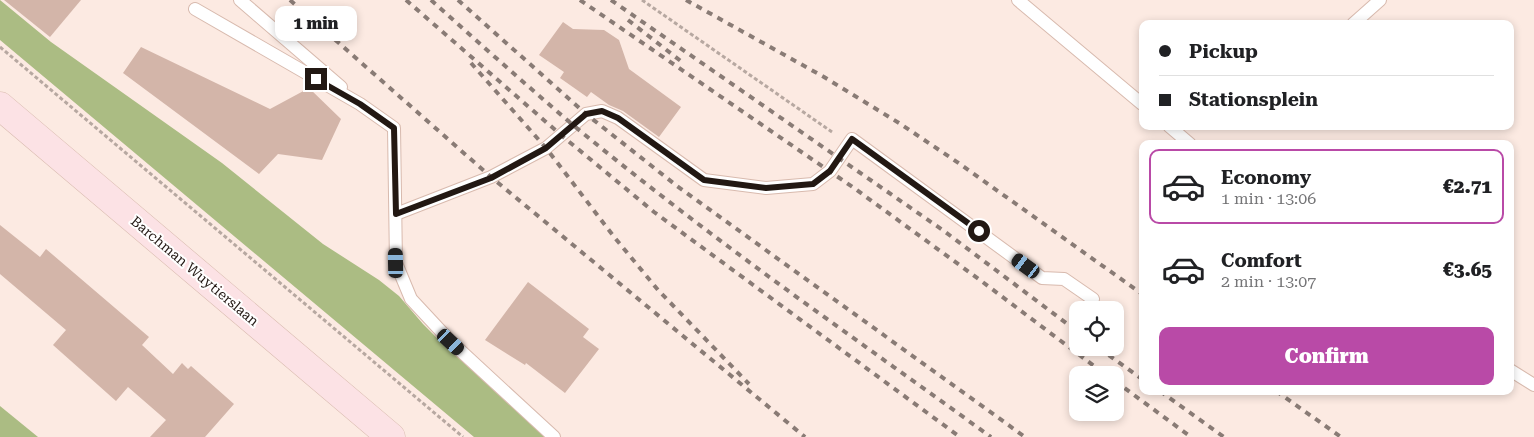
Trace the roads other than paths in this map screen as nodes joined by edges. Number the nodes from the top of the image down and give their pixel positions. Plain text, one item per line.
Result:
1 (240, 0) edge
2 (1018, 0) edge
3 (1380, 0) edge
4 (195, 9) dead end
5 (1358, 20) edge
6 (1139, 101) edge
7 (360, 104) junction
8 (0, 106) edge
9 (1174, 130) edge
10 (1185, 140) edge
11 (396, 214) junction
12 (1093, 299) dead end
13 (1514, 372) edge
14 (1534, 385) edge
15 (391, 437) edge
16 (554, 437) edge

1 - 7 lane
2 - 6 lane
3 - 5 lane
4 - 7 lane
7 - 11 lane
8 - 15 main road, Barchman Wuytierslaan
9 - 10 lane
11 - 12 lane
11 - 16 lane
13 - 14 lane

